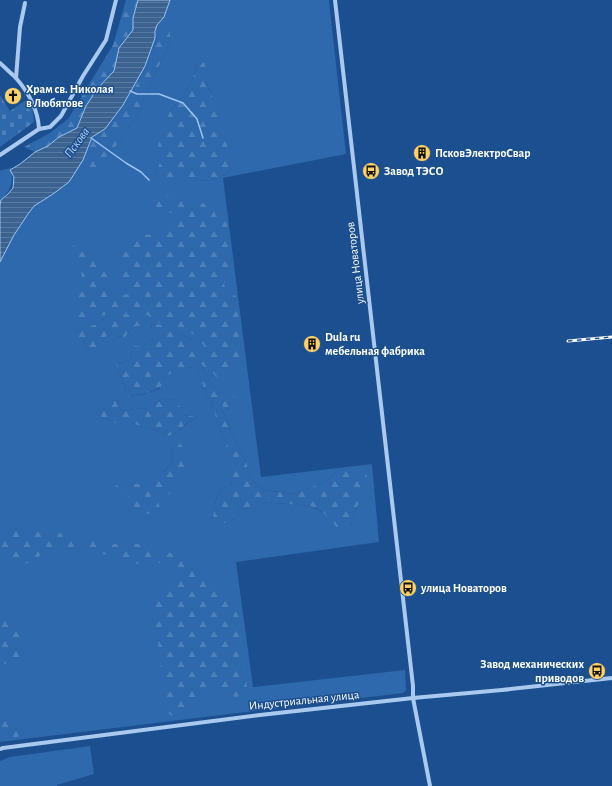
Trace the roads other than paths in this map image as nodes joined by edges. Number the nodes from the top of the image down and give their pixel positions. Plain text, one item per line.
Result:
1 (116, 0) edge
2 (335, 0) edge
3 (25, 3) dead end
4 (0, 63) edge
5 (16, 78) junction
6 (39, 129) junction
7 (0, 155) edge
8 (612, 678) edge
9 (413, 698) junction
10 (0, 749) edge
11 (430, 786) edge

1 - 6 street
2 - 9 street, улица Новаторов
3 - 5 street
4 - 5 street
5 - 6 street
6 - 7 street
8 - 9 street, Индустриальная улица
9 - 10 street, Индустриальная улица
9 - 11 street, улица Новаторов

